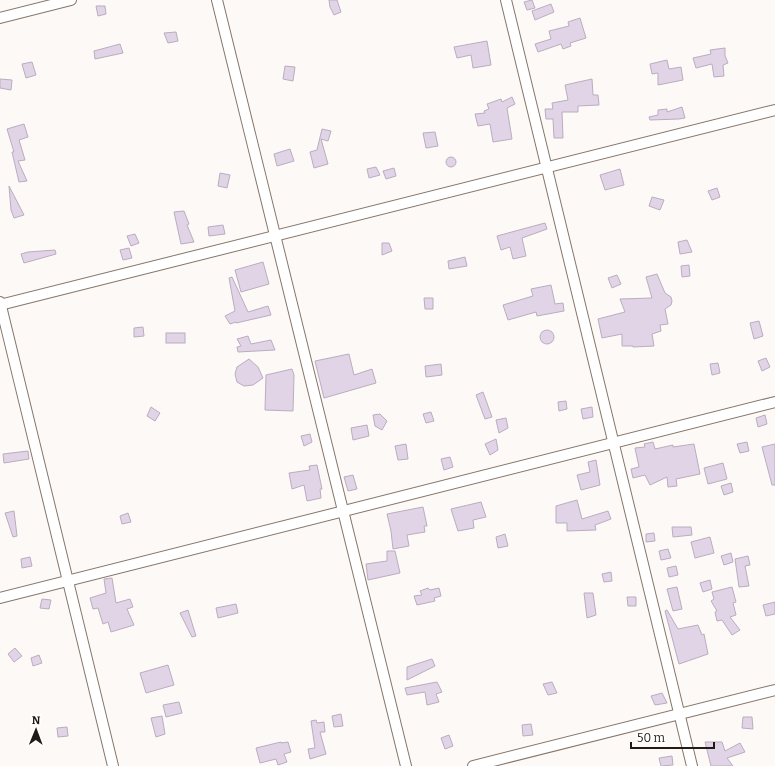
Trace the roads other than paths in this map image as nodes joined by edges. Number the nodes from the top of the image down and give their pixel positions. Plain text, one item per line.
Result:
1 (70, 0) edge
2 (217, 0) edge
3 (506, 0) edge
4 (0, 18) edge
5 (775, 110) edge
6 (547, 168) junction
7 (275, 236) junction
8 (0, 304) edge
9 (775, 402) edge
10 (614, 443) junction
11 (343, 512) junction
12 (68, 581) junction
13 (0, 598) edge
14 (775, 690) edge
15 (680, 714) junction
16 (113, 766) edge
17 (406, 766) edge
18 (473, 766) edge
19 (692, 766) edge

1 - 4 street
2 - 7 street
3 - 6 street
5 - 6 street
6 - 7 street
6 - 10 street
7 - 8 street
7 - 11 street
8 - 12 street
9 - 10 street
10 - 11 street
10 - 15 street
11 - 12 street
11 - 17 street
12 - 13 street
12 - 16 street
14 - 15 street
15 - 18 street
15 - 19 street

